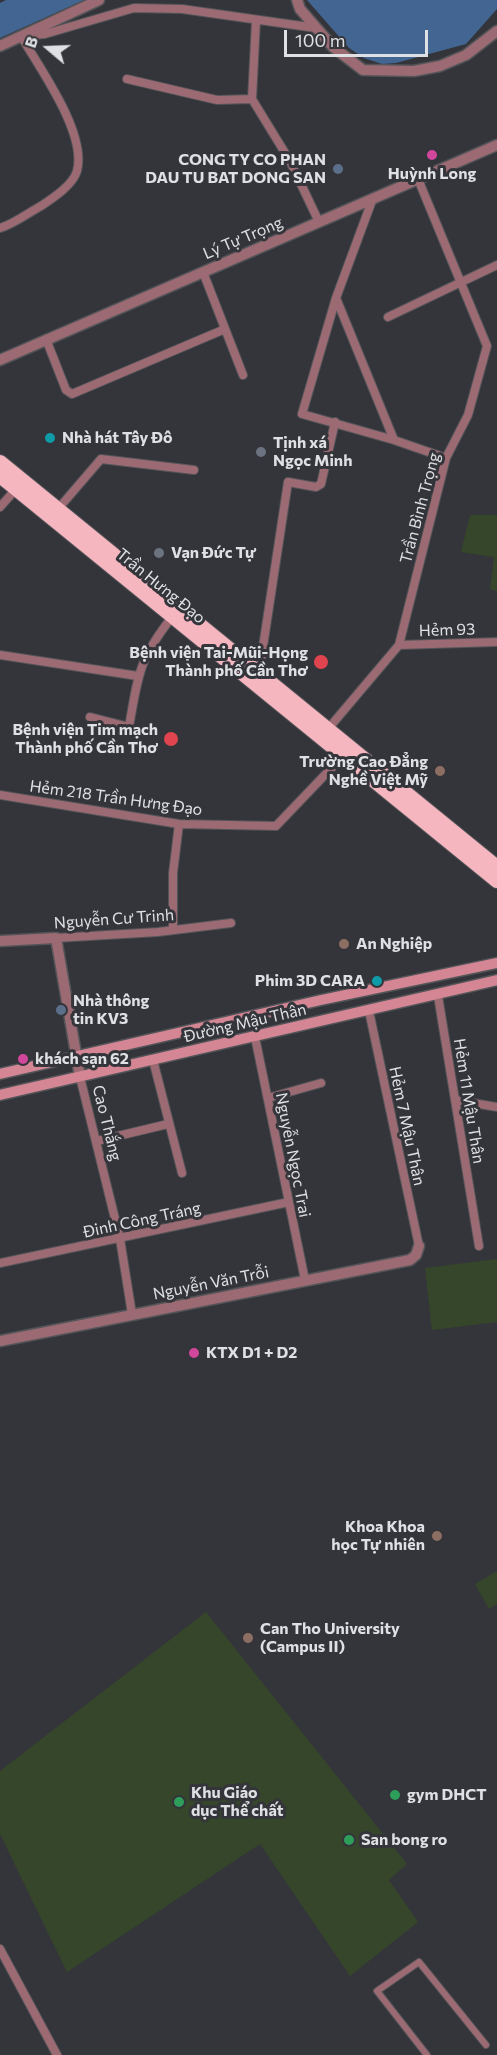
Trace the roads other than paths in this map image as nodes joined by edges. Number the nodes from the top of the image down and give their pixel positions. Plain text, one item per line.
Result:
1 (99, 0) edge
2 (297, 0) edge
3 (256, 21) junction
4 (316, 28) junction
5 (497, 31) edge
6 (21, 36) junction
7 (0, 46) edge
8 (127, 79) dead end
9 (252, 99) junction
10 (497, 145) edge
11 (418, 179) junction
12 (373, 198) junction
13 (319, 222) junction
14 (0, 228) edge
15 (497, 265) edge
16 (203, 272) junction
17 (461, 282) junction
18 (336, 298) junction
19 (388, 317) dead end
20 (225, 328) junction
21 (46, 339) junction
22 (0, 360) edge
23 (243, 375) dead end
24 (335, 422) junction
25 (394, 440) junction
26 (446, 458) junction
27 (0, 462) edge
28 (194, 470) dead end
29 (0, 476) edge
30 (16, 489) junction
31 (0, 507) edge
32 (58, 509) junction
33 (172, 617) junction
34 (497, 642) edge
35 (399, 645) junction
36 (0, 655) edge
37 (259, 673) junction
38 (138, 676) junction
39 (90, 717) dead end
40 (328, 729) junction
41 (343, 756) junction
42 (0, 795) edge
43 (180, 824) junction
44 (497, 867) edge
45 (497, 881) edge
46 (231, 923) dead end
47 (172, 930) junction
48 (56, 938) junction
49 (0, 941) edge
50 (497, 963) edge
51 (497, 980) edge
52 (438, 996) junction
53 (321, 1000) junction
54 (369, 1011) junction
55 (324, 1021) junction
56 (255, 1036) junction
57 (76, 1057) junction
58 (153, 1060) junction
59 (0, 1074) edge
60 (80, 1077) junction
61 (321, 1083) dead end
62 (0, 1095) edge
63 (268, 1098) junction
64 (455, 1100) junction
65 (497, 1107) edge
66 (168, 1124) junction
67 (97, 1141) junction
68 (182, 1173) dead end
69 (289, 1202) junction
70 (120, 1239) junction
71 (419, 1246) joint
72 (478, 1246) dead end
73 (0, 1263) edge
74 (304, 1280) junction
75 (132, 1314) junction
76 (0, 1341) edge
77 (0, 1949) edge
78 (486, 2045) dead end
79 (57, 2055) edge
80 (427, 2055) edge

1 - 6 street
2 - 4 street
3 - 4 street
3 - 6 street
3 - 9 street
4 - 5 street
6 - 7 street
6 - 14 street
8 - 9 street
9 - 13 street
10 - 11 street, Lý Tự Trọng
11 - 12 street, Lý Tự Trọng
11 - 17 street, Trần Bình Trọng
12 - 13 street, Lý Tự Trọng
12 - 18 street
13 - 16 street, Lý Tự Trọng
15 - 17 street
16 - 20 street
16 - 21 street, Lý Tự Trọng
17 - 19 street
17 - 26 street, Trần Bình Trọng
18 - 24 street
18 - 25 street
20 - 21 street
20 - 23 street
21 - 22 street, Lý Tự Trọng
24 - 25 street
24 - 37 street
25 - 26 street
26 - 35 street, Trần Bình Trọng
27 - 32 highway, Trần Hưng Đạo
28 - 32 street
29 - 30 highway, Trần Hưng Đạo
30 - 31 street
30 - 33 highway, Trần Hưng Đạo
32 - 37 highway, Trần Hưng Đạo
33 - 38 street
33 - 41 highway, Trần Hưng Đạo
34 - 35 street, Hẻm 93
35 - 40 street, Trần Bình Trọng
36 - 38 street
37 - 40 highway, Trần Hưng Đạo
38 - 39 street
40 - 44 highway, Trần Hưng Đạo
41 - 43 street, Hẻm 218 Trần Hưng Đạo
41 - 45 highway, Trần Hưng Đạo
42 - 43 street, Hẻm 218 Trần Hưng Đạo
43 - 47 street
46 - 47 street, Nguyễn Cư Trinh
47 - 48 street, Nguyễn Cư Trinh
48 - 49 street, Nguyễn Cư Trinh
48 - 57 street, Cao Thắng
50 - 53 main road, Đường Mậu Thân
51 - 52 main road, Đường Mậu Thân
52 - 54 main road, Đường Mậu Thân
52 - 64 street, Hẻm 11 Mậu Thân
53 - 55 main road
53 - 57 main road, Đường Mậu Thân
54 - 55 main road, Đường Mậu Thân
54 - 71 street, Hẻm 7 Mậu Thân
55 - 56 main road, Đường Mậu Thân
56 - 58 main road, Đường Mậu Thân
56 - 63 street, Nguyễn Ngọc Trai
57 - 59 main road, Đường Mậu Thân
57 - 60 street, Cao Thắng
58 - 60 main road, Đường Mậu Thân
58 - 66 street
60 - 62 main road, Đường Mậu Thân
60 - 67 street, Cao Thắng
61 - 63 street
63 - 69 street, Nguyễn Ngọc Trai
64 - 65 street
64 - 72 street, Hẻm 11 Mậu Thân
66 - 67 street
66 - 68 street
67 - 70 street, Cao Thắng
69 - 70 street, Đinh Công Tráng
69 - 74 street, Nguyễn Ngọc Trai
70 - 73 street, Đinh Công Tráng
70 - 75 street, Cao Thắng
71 - 74 street, Nguyễn Văn Trỗi
74 - 75 street, Nguyễn Văn Trỗi
75 - 76 street, Nguyễn Văn Trỗi
77 - 79 street
78 - 80 street

